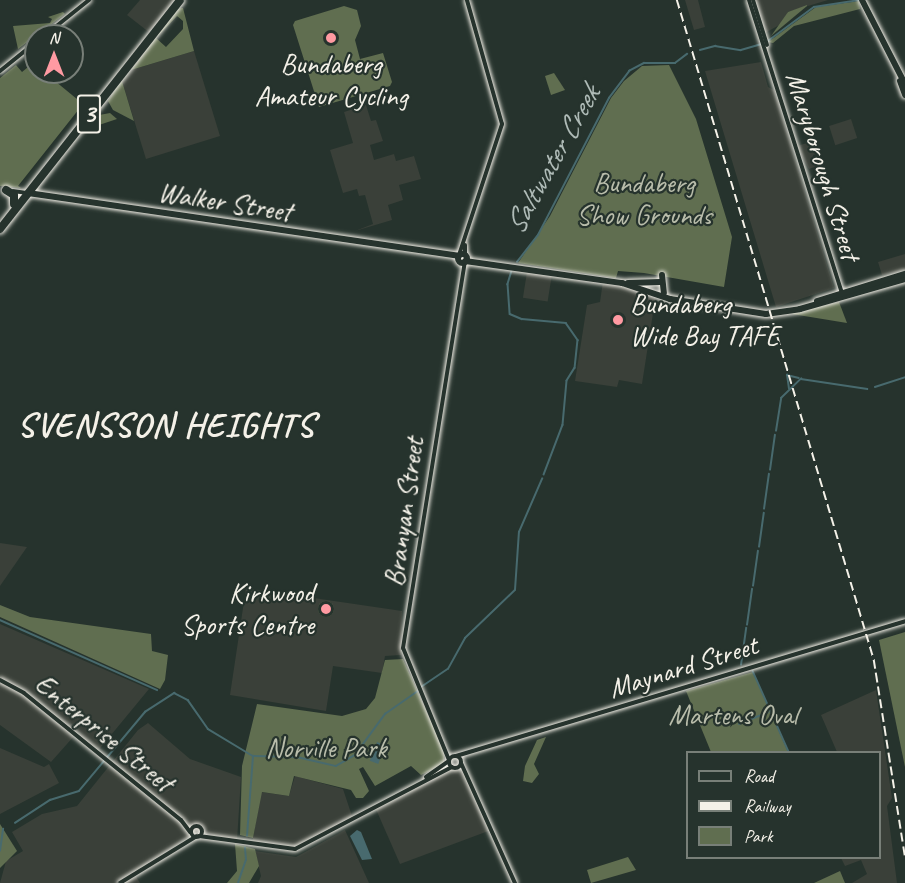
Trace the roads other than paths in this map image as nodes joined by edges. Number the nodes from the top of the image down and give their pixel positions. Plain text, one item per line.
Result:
1 (88, 0) edge
2 (173, 0) edge
3 (180, 0) edge
4 (467, 0) edge
5 (748, 0) edge
6 (753, 0) edge
7 (863, 2) edge
8 (59, 24) edge
9 (874, 24) junction
10 (767, 51) junction
11 (24, 52) edge
12 (0, 71) edge
13 (905, 84) edge
14 (905, 95) edge
15 (42, 175) junction
16 (3, 190) edge
17 (25, 193) junction
18 (48, 197) junction
19 (56, 198) junction
20 (16, 205) junction
21 (0, 222) edge
22 (0, 229) edge
23 (462, 258) junction
24 (905, 274) edge
25 (905, 279) edge
26 (625, 283) junction
27 (659, 293) junction
28 (842, 293) junction
29 (788, 311) junction
30 (905, 621) edge
31 (0, 680) edge
32 (447, 749) junction
33 (471, 751) junction
34 (455, 756) junction
35 (449, 761) junction
36 (461, 762) junction
37 (453, 768) junction
38 (423, 779) junction
39 (468, 779) junction
40 (182, 820) junction
41 (194, 826) junction
42 (201, 828) junction
43 (191, 832) junction
44 (198, 836) junction
45 (215, 836) junction
46 (185, 841) junction
47 (120, 883) edge
48 (515, 883) edge

1 - 8 street
2 - 17 highway, 3
3 - 15 highway, 3
4 - 23 street, Branyan Street
5 - 10 street, Maryborough Street
6 - 10 street, Maryborough Street
7 - 9 main road
9 - 13 main road
9 - 14 main road
10 - 28 street, Maryborough Street
11 - 12 street
15 - 17 highway, 3
15 - 19 main road
16 - 17 street, Walker Street
16 - 20 highway
17 - 18 main road, Walker Street
17 - 20 highway, 3
18 - 19 main road, Walker Street
18 - 20 main road
19 - 23 main road, Walker Street
20 - 21 highway, 3
20 - 22 highway, 3
23 - 26 main road, Walker Street
23 - 32 street, Branyan Street
24 - 28 main road, Walker Street
25 - 29 main road, Walker Street
26 - 27 main road, Walker Street
26 - 27 main road
27 - 29 main road, Walker Street
28 - 29 main road, Walker Street
30 - 33 street, Maynard Street
31 - 40 street, Enterprise Street
32 - 34 street, Branyan Street
32 - 35 street, Branyan Street
33 - 34 street, Maynard Street
33 - 36 street, Maynard Street
34 - 35 street
34 - 36 street, Branyan Street
35 - 37 street
35 - 38 street
36 - 37 street, Maynard Street
36 - 39 street
37 - 38 street
37 - 39 street
38 - 45 street
39 - 48 street
40 - 41 street, Enterprise Street
40 - 43 street, Enterprise Street
41 - 42 street, Enterprise Street
41 - 43 street
42 - 44 street
42 - 45 street
43 - 44 street
43 - 46 street
44 - 45 street
44 - 46 street
46 - 47 street

